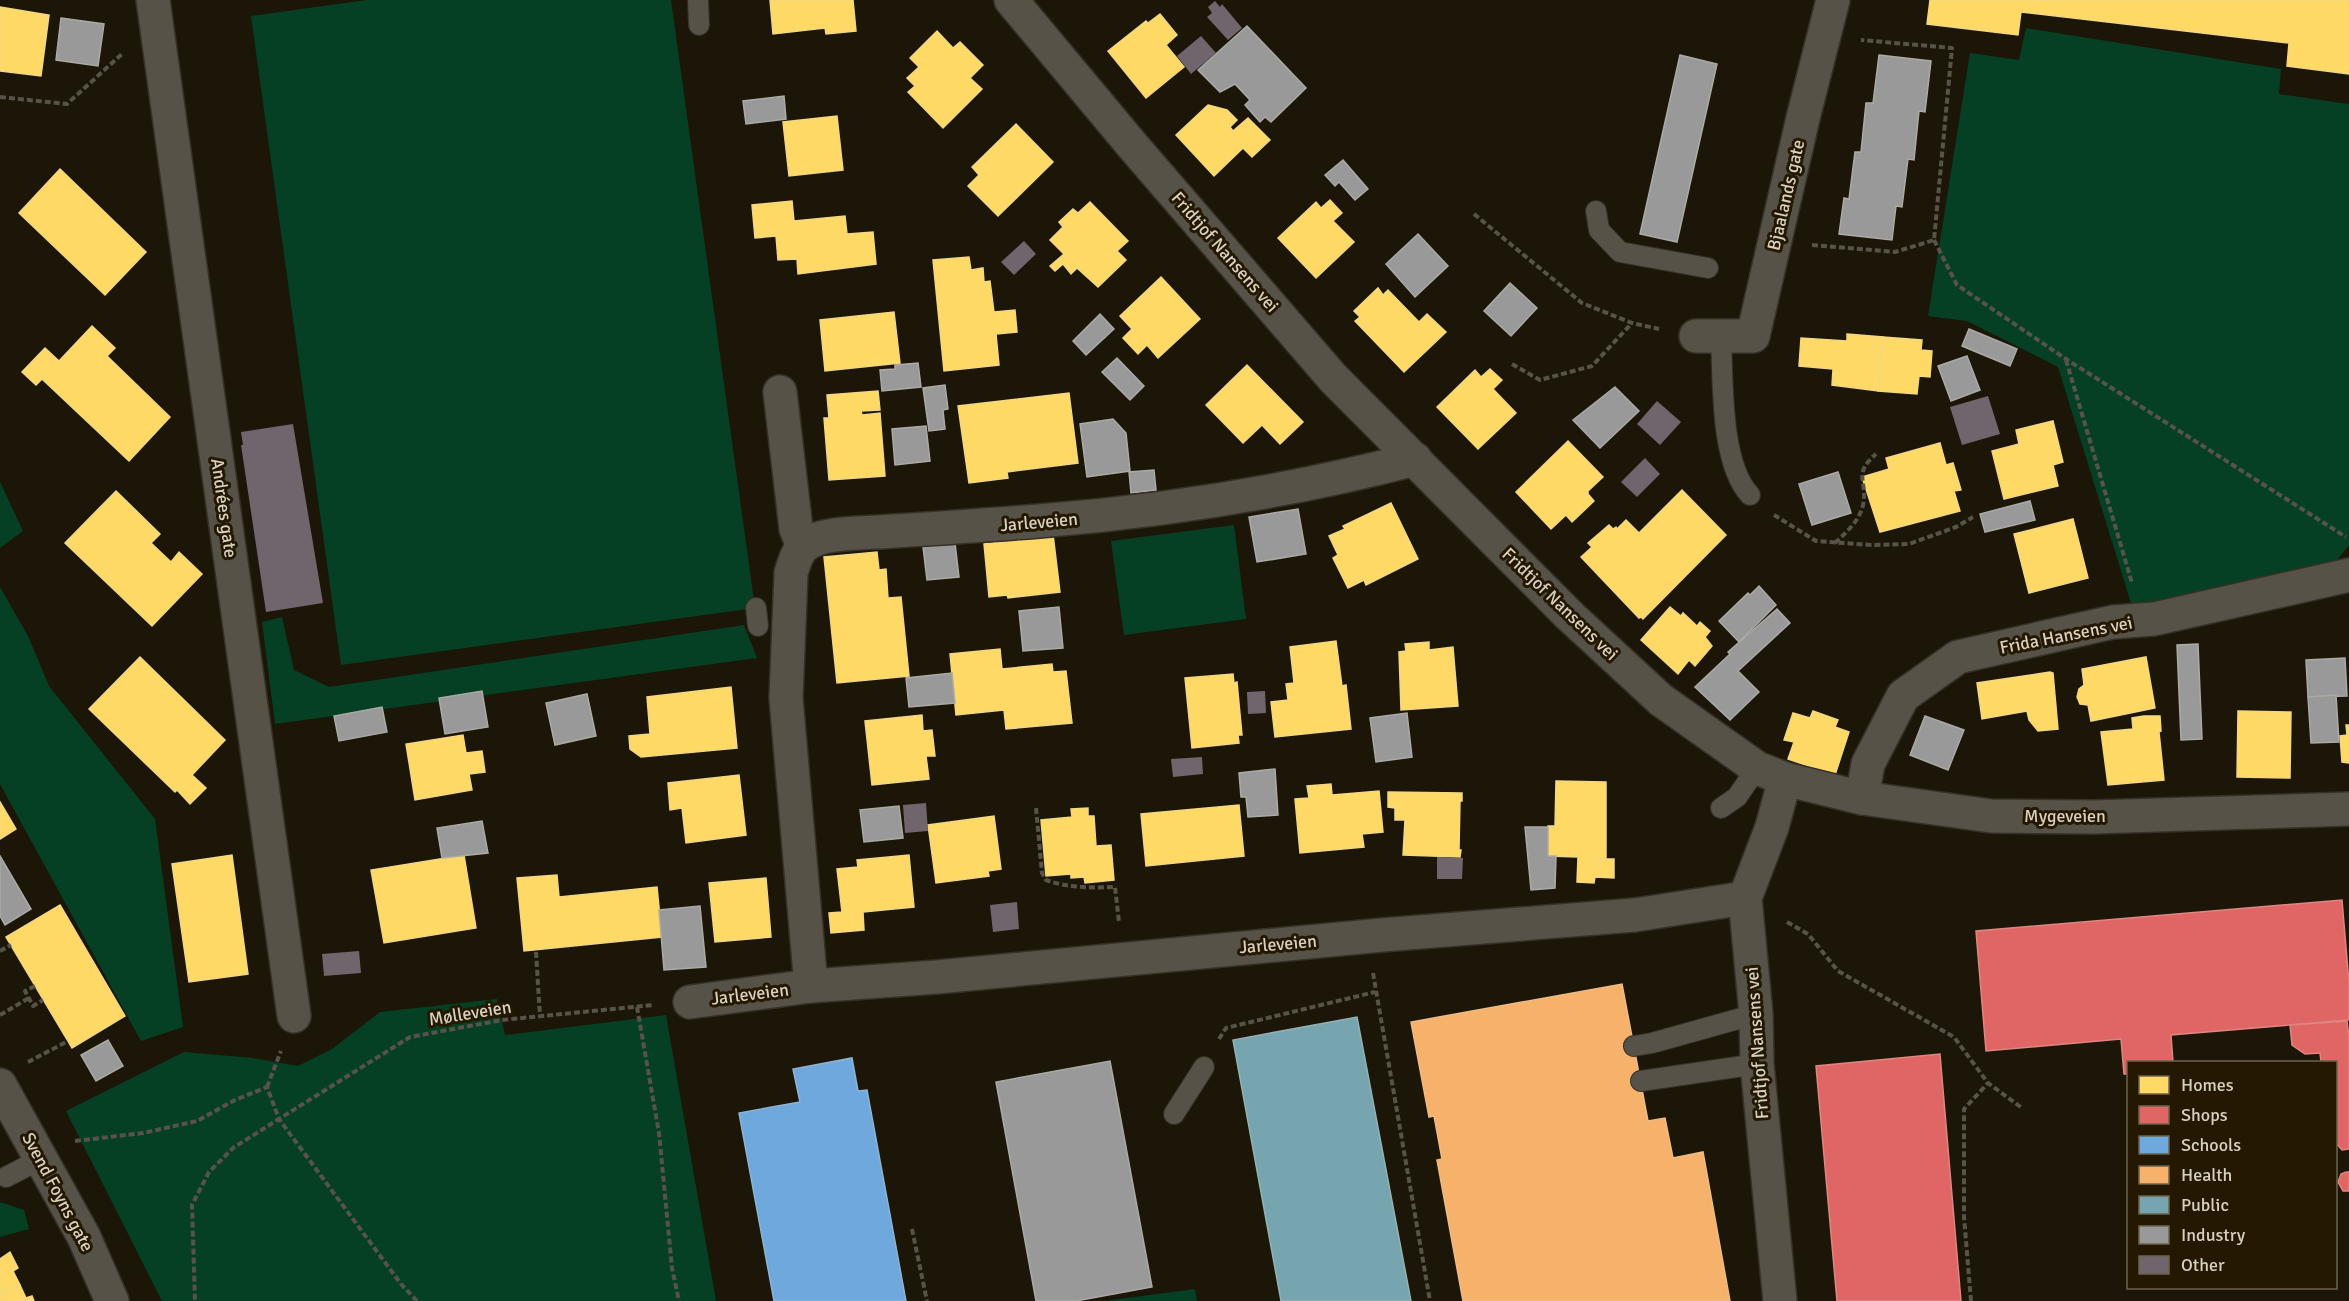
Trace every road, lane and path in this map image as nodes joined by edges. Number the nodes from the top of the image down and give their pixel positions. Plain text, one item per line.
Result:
1 (153, 0) edge
2 (698, 0) edge
3 (1011, 0) edge
4 (1833, 0) edge
5 (699, 25) dead end
6 (158, 35) junction
7 (1824, 36) junction
8 (0, 97) edge
9 (1596, 211) dead end
10 (1474, 214) dead end
11 (1934, 240) junction
12 (1775, 242) junction
13 (1708, 268) dead end
14 (1632, 323) junction
15 (1708, 336) junction
16 (2066, 359) junction
17 (1512, 364) dead end
18 (780, 392) dead end
19 (1876, 454) dead end
20 (1415, 459) junction
21 (1750, 495) dead end
22 (1772, 514) dead end
23 (1973, 517) dead end
24 (2349, 539) edge
25 (1834, 543) junction
26 (803, 546) junction
27 (2349, 575) edge
28 (2154, 619) junction
29 (1771, 774) junction
30 (1862, 798) junction
31 (1036, 808) dead end
32 (1721, 808) dead end
33 (2349, 809) edge
34 (1745, 898) junction
35 (11, 945) dead end
36 (0, 951) edge
37 (536, 952) dead end
38 (1122, 959) junction
39 (34, 986) dead end
40 (811, 986) junction
41 (29, 998) junction
42 (43, 1000) dead end
43 (690, 1002) joint
44 (637, 1007) junction
45 (1756, 1014) junction
46 (0, 1015) edge
47 (294, 1016) dead end
48 (540, 1017) junction
49 (68, 1041) dead end
50 (1634, 1046) dead end
51 (33, 1060) dead end
52 (1757, 1064) junction
53 (1204, 1067) joint
54 (1641, 1081) dead end
55 (1988, 1083) junction
56 (3, 1099) edge
57 (2022, 1108) dead end
58 (1174, 1113) dead end
59 (279, 1119) junction
60 (71, 1141) dead end
61 (41, 1159) junction
62 (6, 1177) dead end
63 (912, 1229) dead end
64 (112, 1301) edge
65 (195, 1301) edge
66 (417, 1301) edge
67 (679, 1301) edge
68 (927, 1301) edge
69 (1430, 1301) edge
70 (1780, 1301) edge
71 (1971, 1301) edge

1 - 6 street, Andrées gate
2 - 5 lane
3 - 20 street, Fridtjof Nansens vei
4 - 7 street, Bjaalands gate
6 - 8 path
6 - 47 street, Andrées gate
7 - 11 path
7 - 12 street, Bjaalands gate
9 - 13 lane
10 - 14 path
11 - 12 path
11 - 16 path
12 - 15 street, Bjaalands gate
14 - 15 path
14 - 17 path
15 - 21 lane
16 - 24 path
16 - 28 path
18 - 26 street
19 - 25 path
20 - 26 street, Jarleveien
20 - 29 street, Fridtjof Nansens vei
22 - 25 path
23 - 25 path
26 - 40 street, Jarleveien
27 - 28 street, Frida Hansens vei
28 - 30 street, Frida Hansens vei
29 - 30 street, Mygeveien
29 - 32 lane
29 - 34 street, Fridtjof Nansens vei
30 - 33 street, Mygeveien
31 - 38 path
34 - 38 street, Jarleveien
34 - 45 street, Fridtjof Nansens vei
34 - 55 path
35 - 36 path
37 - 48 path
38 - 40 street, Jarleveien
39 - 41 path
40 - 43 street, Jarleveien
41 - 42 path
41 - 46 path
43 - 44 path, Mølleveien
44 - 48 path, Mølleveien
44 - 67 path
45 - 50 lane
45 - 52 street, Fridtjof Nansens vei
48 - 59 path, Mølleveien
49 - 51 path
52 - 54 lane
52 - 70 street, Fridtjof Nansens vei
53 - 58 lane
53 - 69 path
55 - 57 path
55 - 71 path
56 - 61 street, Svend Foyns gate
59 - 60 path
59 - 65 path, Mølleveien
59 - 66 path
61 - 62 lane
61 - 64 street, Svend Foyns gate
63 - 68 path

